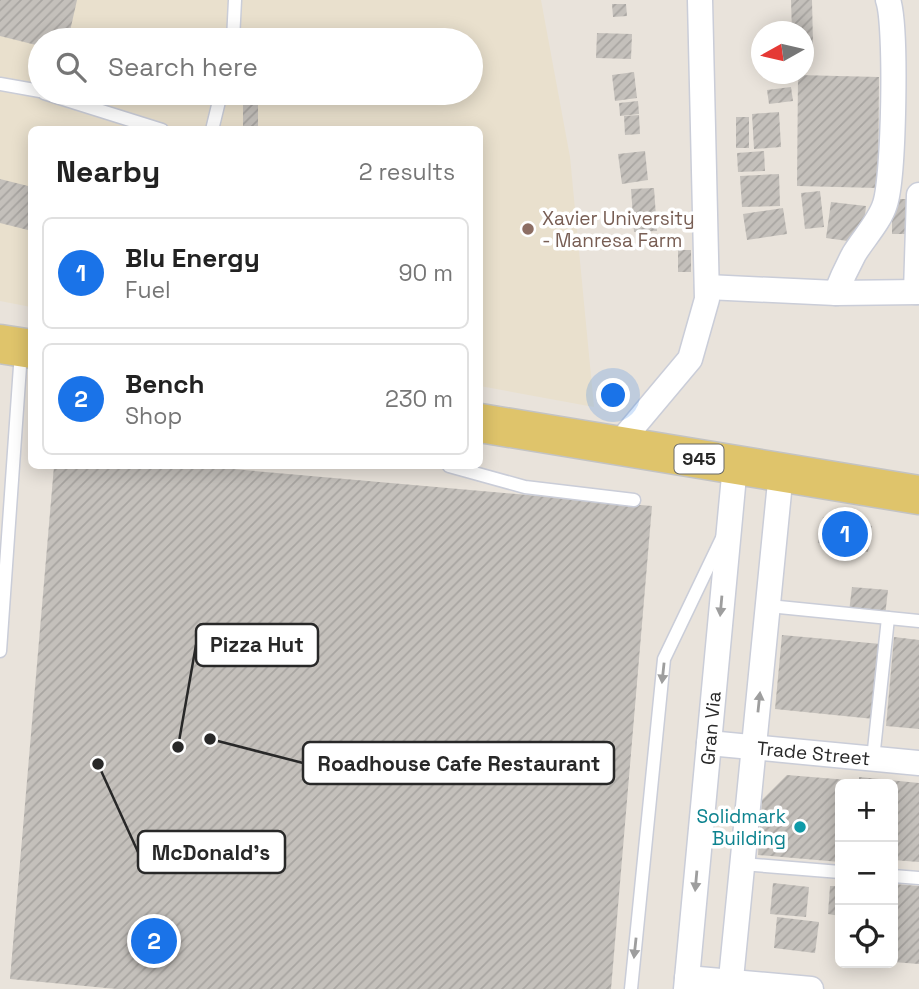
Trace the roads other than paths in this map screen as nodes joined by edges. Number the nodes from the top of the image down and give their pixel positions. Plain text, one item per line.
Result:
1 (236, 0) edge
2 (700, 0) edge
3 (888, 0) edge
4 (234, 28) edge
5 (0, 84) edge
6 (28, 89) edge
7 (83, 105) edge
8 (218, 105) edge
9 (149, 126) edge
10 (213, 126) edge
11 (919, 195) edge
12 (707, 287) junction
13 (917, 292) edge
14 (836, 293) junction
15 (18, 347) edge
16 (483, 424) edge
17 (617, 446) junction
18 (735, 464) junction
19 (459, 469) edge
20 (781, 472) junction
21 (919, 495) edge
22 (634, 499) dead end
23 (729, 522) junction
24 (769, 606) junction
25 (888, 618) junction
26 (919, 621) edge
27 (0, 652) edge
28 (709, 743) junction
29 (754, 748) junction
30 (873, 759) junction
31 (919, 763) edge
32 (743, 864) junction
33 (835, 872) edge
34 (898, 876) edge
35 (919, 878) edge
36 (686, 984) edge
37 (730, 985) edge
38 (631, 989) edge
39 (811, 989) edge

1 - 4 lane
2 - 12 street
3 - 14 street
5 - 6 lane
7 - 9 lane
8 - 10 lane
11 - 13 street
12 - 14 street
12 - 17 street
13 - 14 street
15 - 27 lane
16 - 17 main road, 945
17 - 18 main road, 945
18 - 20 main road, 945
18 - 23 street, Gran Via
19 - 22 lane
20 - 21 main road, 945
20 - 24 street
23 -> 28 street, Gran Via
23 -> 38 lane
24 - 25 lane
29 -> 24 street
25 - 26 lane
25 - 30 lane
28 - 29 street, Trade Street
28 -> 36 street, Gran Via
29 - 30 street, Trade Street
29 - 32 street
30 - 31 street, Trade Street
32 - 33 lane
32 - 37 street
34 - 35 lane
36 - 37 street
37 - 39 street

